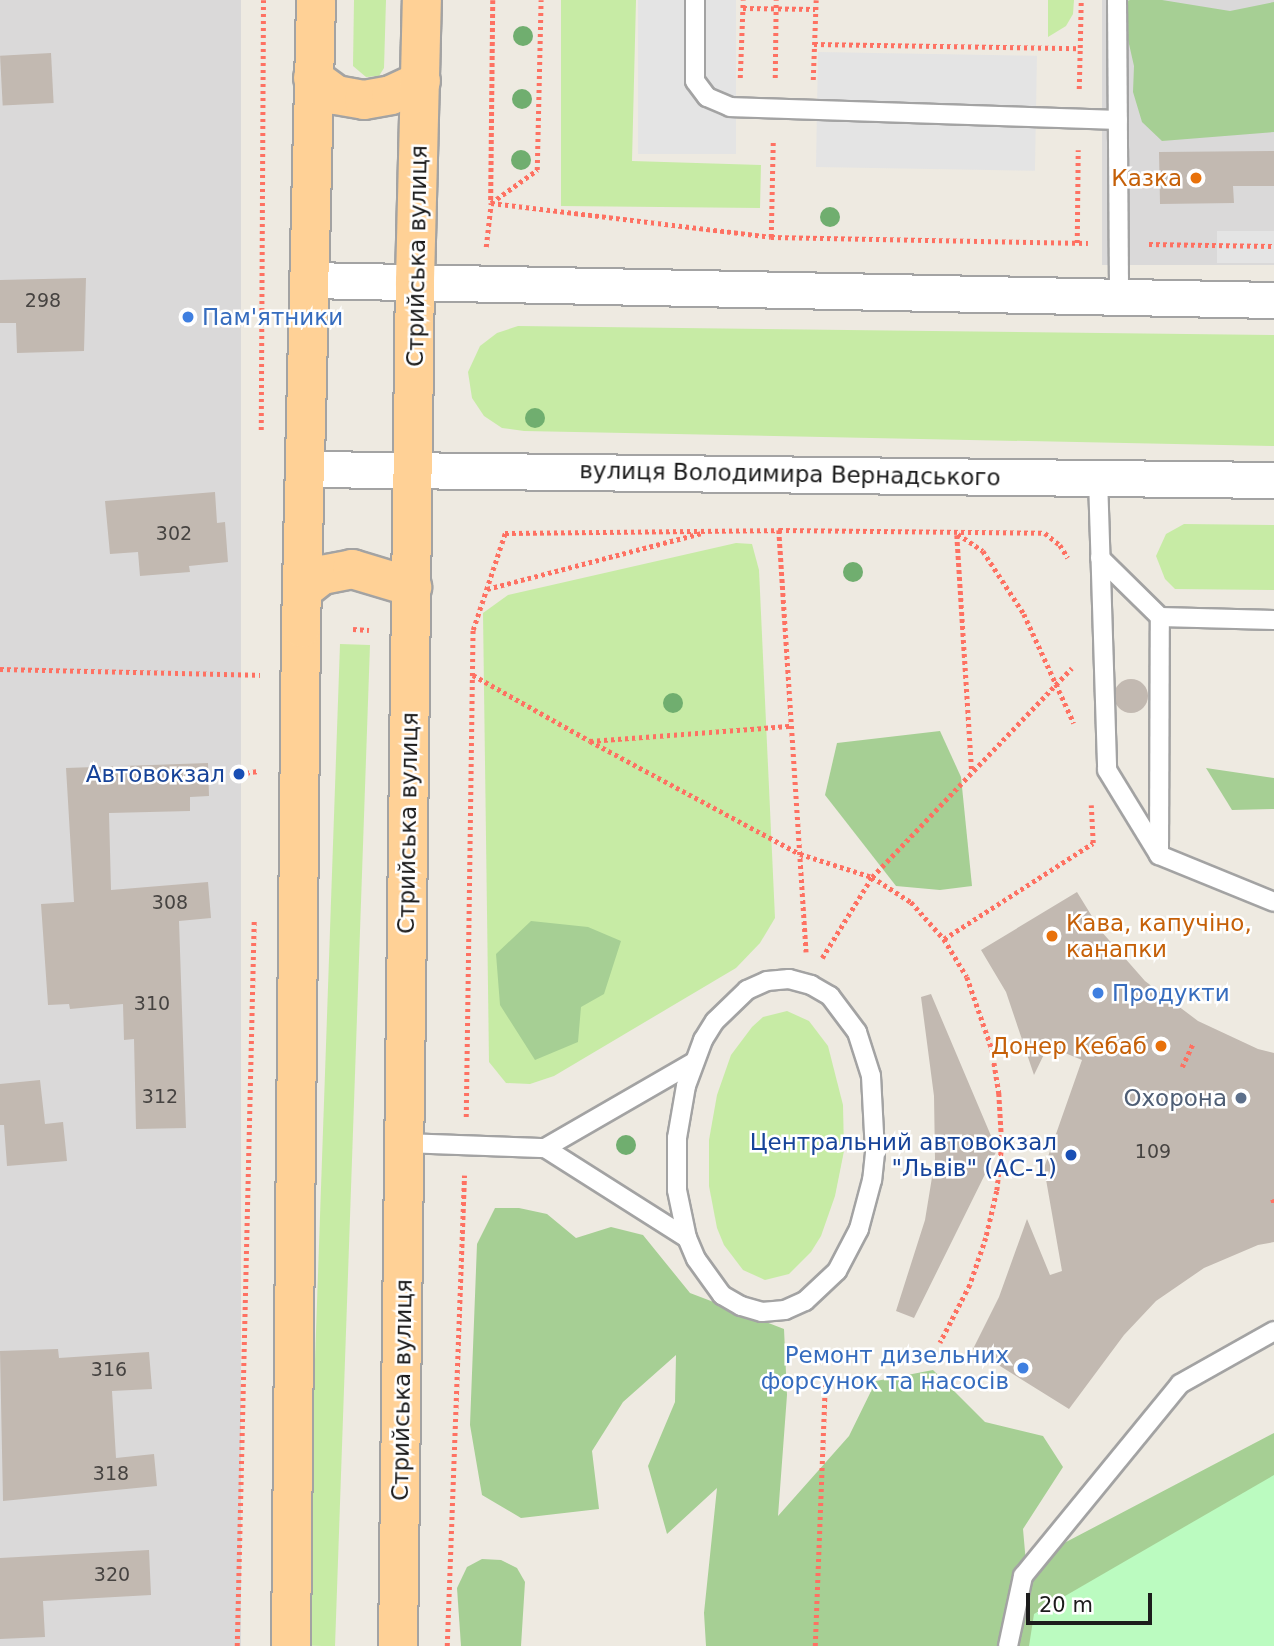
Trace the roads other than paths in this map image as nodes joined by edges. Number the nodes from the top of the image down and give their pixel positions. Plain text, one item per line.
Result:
1 (316, 0) edge
2 (422, 0) edge
3 (695, 0) edge
4 (1116, 0) edge
5 (313, 78) junction
6 (421, 81) junction
7 (1118, 120) junction
8 (309, 281) junction
9 (415, 281) junction
10 (1119, 296) junction
11 (1274, 300) edge
12 (306, 469) junction
13 (413, 470) junction
14 (1098, 478) junction
15 (1274, 481) edge
16 (1100, 558) junction
17 (412, 587) junction
18 (304, 589) junction
19 (1160, 617) junction
20 (1274, 620) edge
21 (1159, 855) junction
22 (1274, 902) edge
23 (694, 1062) junction
24 (406, 1143) junction
25 (545, 1148) junction
26 (687, 1238) junction
27 (1274, 1331) edge
28 (291, 1646) edge
29 (398, 1646) edge
30 (1009, 1646) edge

1 - 5 main road
2 - 6 main road, Стрийська вулиця
3 - 7 lane
4 - 7 lane
5 - 6 main road
5 - 8 main road
6 - 9 main road, Стрийська вулиця
7 - 10 lane
8 - 9 street
8 - 12 main road
9 - 10 street
9 - 13 main road, Стрийська вулиця
10 - 11 street
12 - 13 street, вулиця Володимира Вернадського
12 - 18 main road
13 - 14 street, вулиця Володимира Вернадського
13 - 17 main road, Стрийська вулиця
14 - 15 street, вулиця Володимира Вернадського
14 - 16 lane
16 - 19 lane
16 - 21 lane
17 - 18 main road
17 - 24 main road, Стрийська вулиця
18 - 28 main road
19 - 20 lane
19 - 21 lane
21 - 22 lane
23 - 25 lane
23 - 26 lane
23 - 26 lane
24 - 25 lane
24 - 29 main road, Стрийська вулиця
25 - 26 lane
27 - 30 lane

